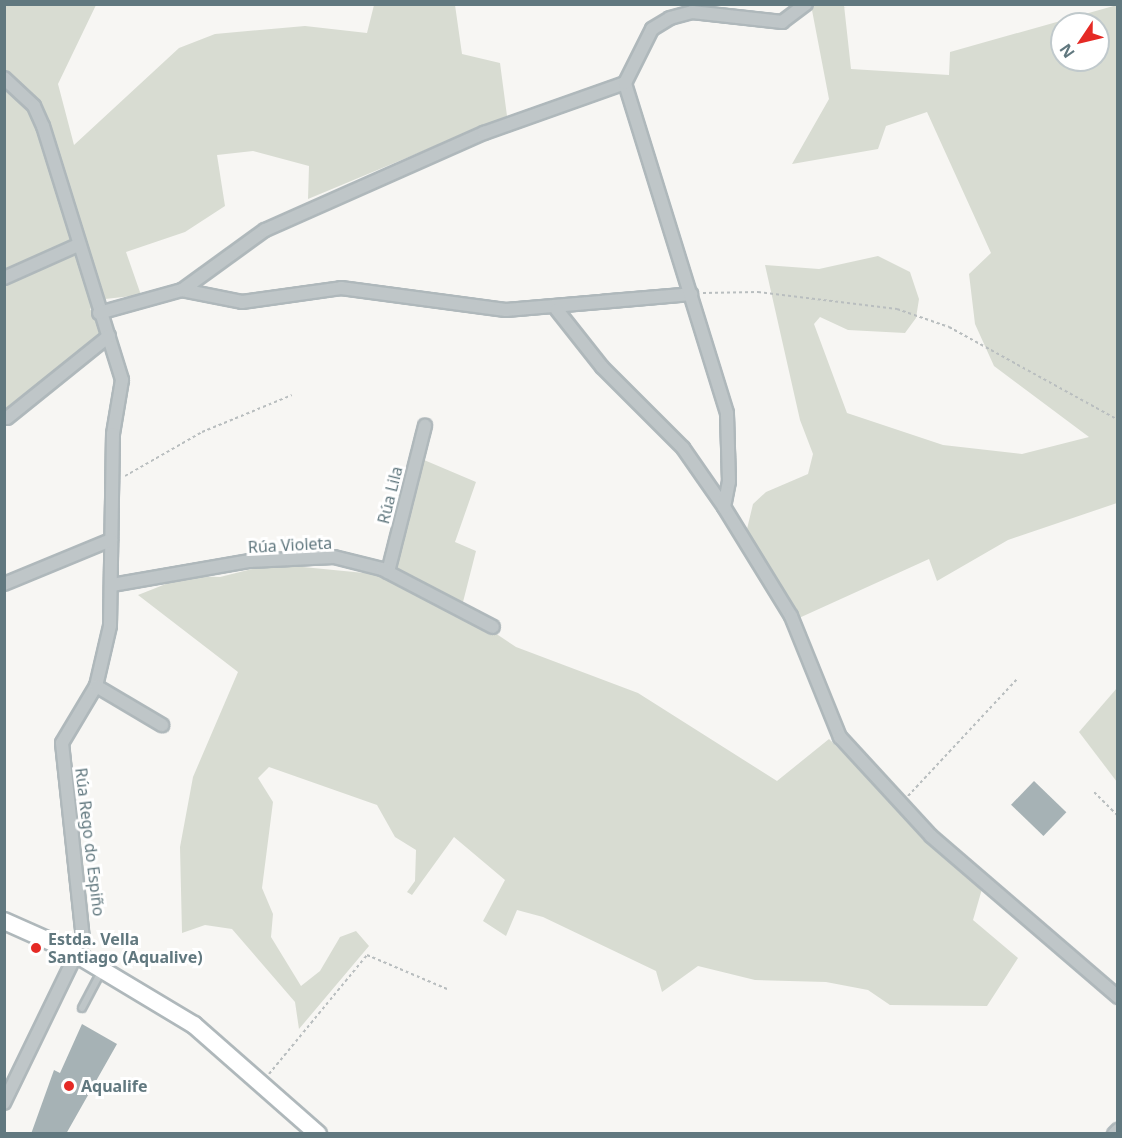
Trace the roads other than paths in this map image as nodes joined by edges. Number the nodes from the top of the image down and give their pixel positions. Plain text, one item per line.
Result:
1 (806, 4) edge
2 (4, 78) edge
3 (625, 83) junction
4 (78, 245) junction
5 (4, 278) edge
6 (182, 290) junction
7 (691, 294) junction
8 (558, 310) junction
9 (99, 313) junction
10 (109, 336) junction
11 (7, 418) dead end
12 (424, 426) dead end
13 (724, 507) junction
14 (111, 540) junction
15 (388, 572) junction
16 (4, 584) edge
17 (112, 585) junction
18 (493, 627) dead end
19 (96, 686) junction
20 (162, 725) dead end
21 (4, 921) edge
22 (79, 956) junction
23 (103, 969) junction
24 (1118, 997) edge
25 (82, 1008) dead end
26 (4, 1103) edge
27 (1118, 1130) edge
28 (318, 1134) edge
29 (1114, 1134) edge

1 - 3 street
2 - 4 street, Rúa Rego do Espiño
3 - 6 street
3 - 7 street
4 - 5 street
4 - 9 street, Rúa Rego do Espiño
6 - 8 street
6 - 9 street
7 - 8 street
7 - 13 street
8 - 13 street
9 - 10 street, Rúa Rego do Espiño
10 - 11 street
10 - 14 street, Rúa Rego do Espiño
12 - 15 street, Rúa Lila
13 - 24 street
14 - 16 street
14 - 17 street, Rúa Rego do Espiño
15 - 17 street, Rúa Violeta
15 - 18 street, Rúa Violeta
17 - 19 street, Rúa Rego do Espiño
19 - 20 street
19 - 22 street, Rúa Rego do Espiño
21 - 22 main road
22 - 23 main road
22 - 26 street, Rúa Rego do Espiño
23 - 25 lane
23 - 28 main road
27 - 29 street

